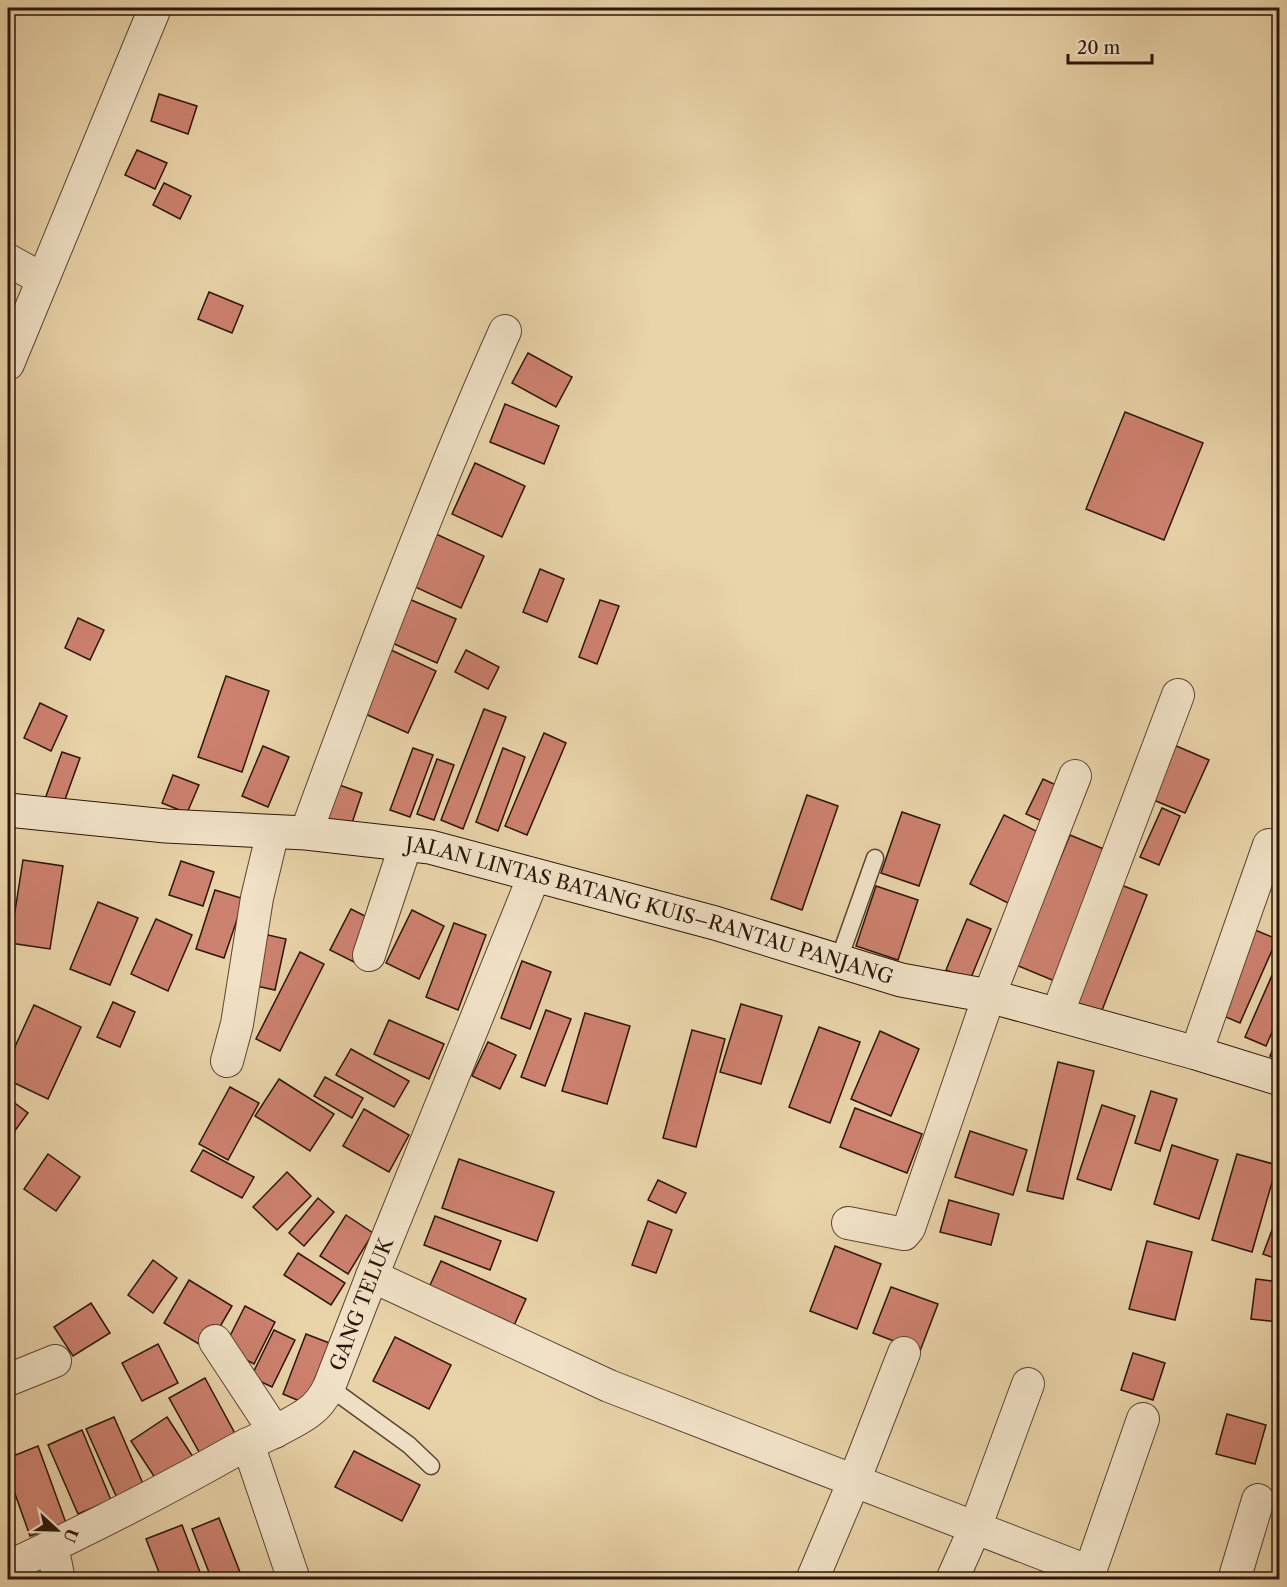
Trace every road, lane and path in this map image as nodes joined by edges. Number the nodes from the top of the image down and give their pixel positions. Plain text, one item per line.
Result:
1 (155, 8) edge
2 (8, 260) edge
3 (42, 279) junction
4 (505, 331) dead end
5 (8, 364) edge
6 (1178, 695) dead end
7 (1075, 776) dead end
8 (8, 810) edge
9 (273, 831) junction
10 (306, 833) junction
11 (406, 844) junction
12 (1269, 845) dead end
13 (875, 858) dead end
14 (534, 876) junction
15 (369, 955) dead end
16 (838, 962) junction
17 (989, 996) junction
18 (1057, 1015) junction
19 (1196, 1053) junction
20 (228, 1061) dead end
21 (1280, 1079) edge
22 (848, 1223) dead end
23 (372, 1276) junction
24 (215, 1341) dead end
25 (904, 1353) dead end
26 (55, 1361) dead end
27 (8, 1380) edge
28 (1028, 1384) dead end
29 (329, 1387) junction
30 (1143, 1419) dead end
31 (261, 1438) junction
32 (431, 1466) dead end
33 (854, 1481) junction
34 (1258, 1500) dead end
35 (975, 1528) junction
36 (52, 1546) junction
37 (8, 1567) edge
38 (1088, 1576) edge
39 (59, 1580) edge
40 (294, 1580) edge
41 (812, 1580) edge
42 (952, 1580) edge
43 (1234, 1580) edge

1 - 3 street
2 - 3 street
3 - 5 street
4 - 10 street
6 - 18 street
7 - 17 street
8 - 9 main road, JALAN LINTAS BATANG KUIS–RANTAU PANJANG
9 - 10 main road, JALAN LINTAS BATANG KUIS–RANTAU PANJANG
9 - 20 street
10 - 11 main road, JALAN LINTAS BATANG KUIS–RANTAU PANJANG
11 - 14 main road, JALAN LINTAS BATANG KUIS–RANTAU PANJANG
11 - 15 street
12 - 19 street
13 - 16 lane
14 - 16 main road, JALAN LINTAS BATANG KUIS–RANTAU PANJANG
14 - 23 street, GANG TELUK
16 - 17 main road, JALAN LINTAS BATANG KUIS–RANTAU PANJANG
17 - 18 main road, JALAN LINTAS BATANG KUIS–RANTAU PANJANG
17 - 22 street
18 - 19 main road, JALAN LINTAS BATANG KUIS–RANTAU PANJANG
19 - 21 main road, JALAN LINTAS BATANG KUIS–RANTAU PANJANG
23 - 29 street, GANG TELUK
23 - 33 street
24 - 31 street
25 - 33 street
26 - 27 street
28 - 35 street
29 - 31 street, GANG TELUK
29 - 32 lane
30 - 38 street
31 - 36 street, GANG TELUK
31 - 40 street
33 - 35 street
33 - 41 street
34 - 43 street
35 - 38 street
35 - 42 street
36 - 37 street, GANG TELUK
36 - 39 street

